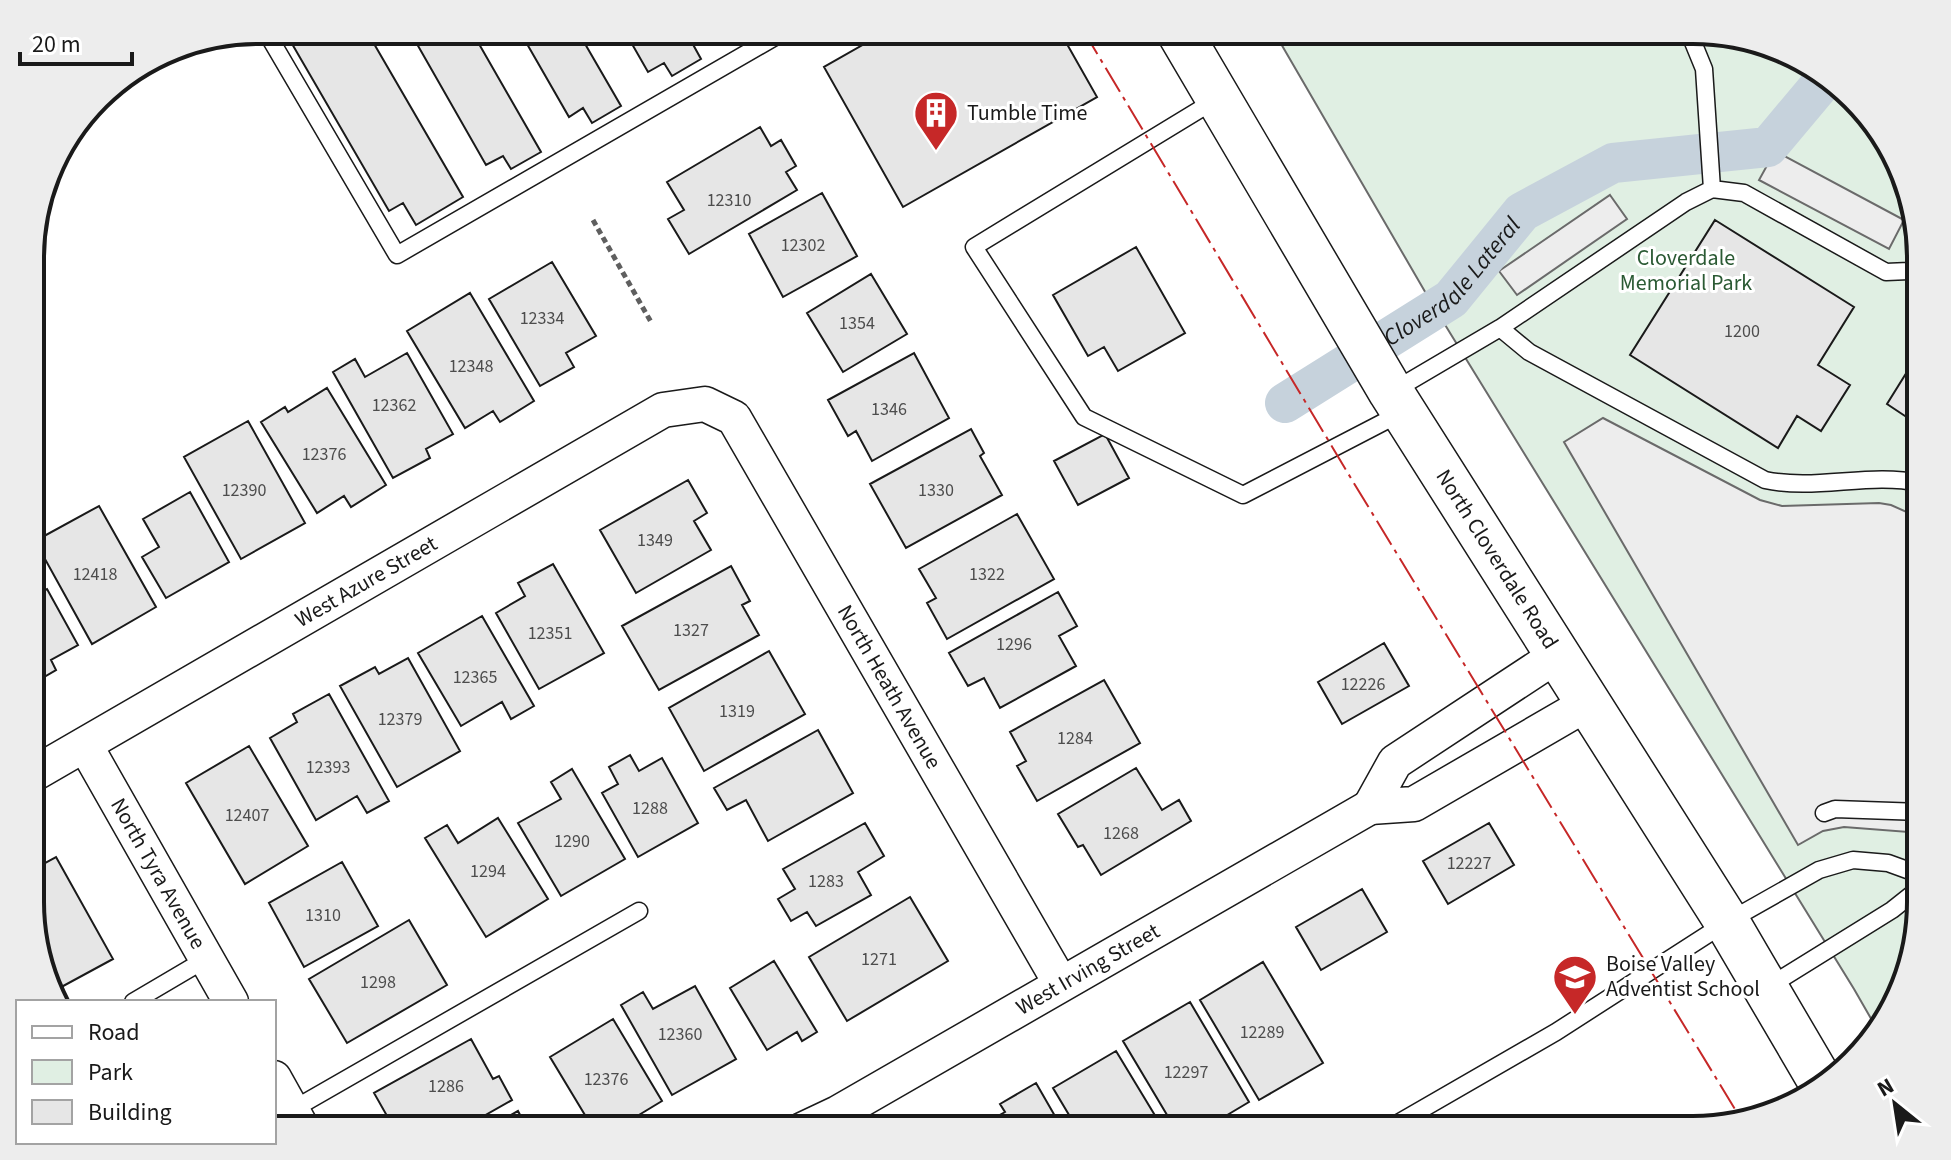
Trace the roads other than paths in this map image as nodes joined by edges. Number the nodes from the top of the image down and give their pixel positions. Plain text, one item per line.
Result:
1 (273, 44) edge
2 (763, 44) edge
3 (1186, 44) edge
4 (1694, 44) edge
5 (1218, 98) junction
6 (1712, 189) junction
7 (1907, 271) edge
8 (1500, 328) junction
9 (1398, 401) junction
10 (705, 404) joint
11 (1907, 480) edge
12 (1559, 654) junction
13 (1590, 702) junction
14 (85, 745) junction
15 (44, 768) edge
16 (1370, 807) junction
17 (1907, 812) edge
18 (1824, 813) dead end
19 (1907, 870) edge
20 (1907, 898) edge
21 (639, 911) dead end
22 (1727, 922) junction
23 (206, 959) junction
24 (1061, 984) junction
25 (1767, 988) junction
26 (136, 1000) edge
27 (230, 1000) edge
28 (1817, 1076) edge
29 (276, 1082) edge
30 (296, 1116) edge
31 (305, 1116) edge
32 (832, 1116) edge
33 (1410, 1116) edge

1 - 2 lane
3 - 5 main road, North Cloverdale Road
4 - 6 lane
5 - 9 main road, North Cloverdale Road
5 - 9 lane
6 - 7 lane
6 - 8 lane
8 - 9 lane
8 - 11 lane
9 - 12 main road, North Cloverdale Road
10 - 14 street, West Azure Street
10 - 24 street, North Heath Avenue
12 - 13 main road, North Cloverdale Road
12 - 16 street
13 - 16 street, West Irving Street
13 - 22 main road, North Cloverdale Road
14 - 15 street, West Azure Street
14 - 23 street, North Tyra Avenue
16 - 24 street, West Irving Street
17 - 18 lane
19 - 22 lane
20 - 25 lane
21 - 31 lane
22 - 25 main road, North Cloverdale Road
22 - 33 lane
23 - 26 lane
23 - 27 street, North Tyra Avenue
24 - 32 street, West Irving Street
25 - 28 main road, North Cloverdale Road
29 - 30 street

